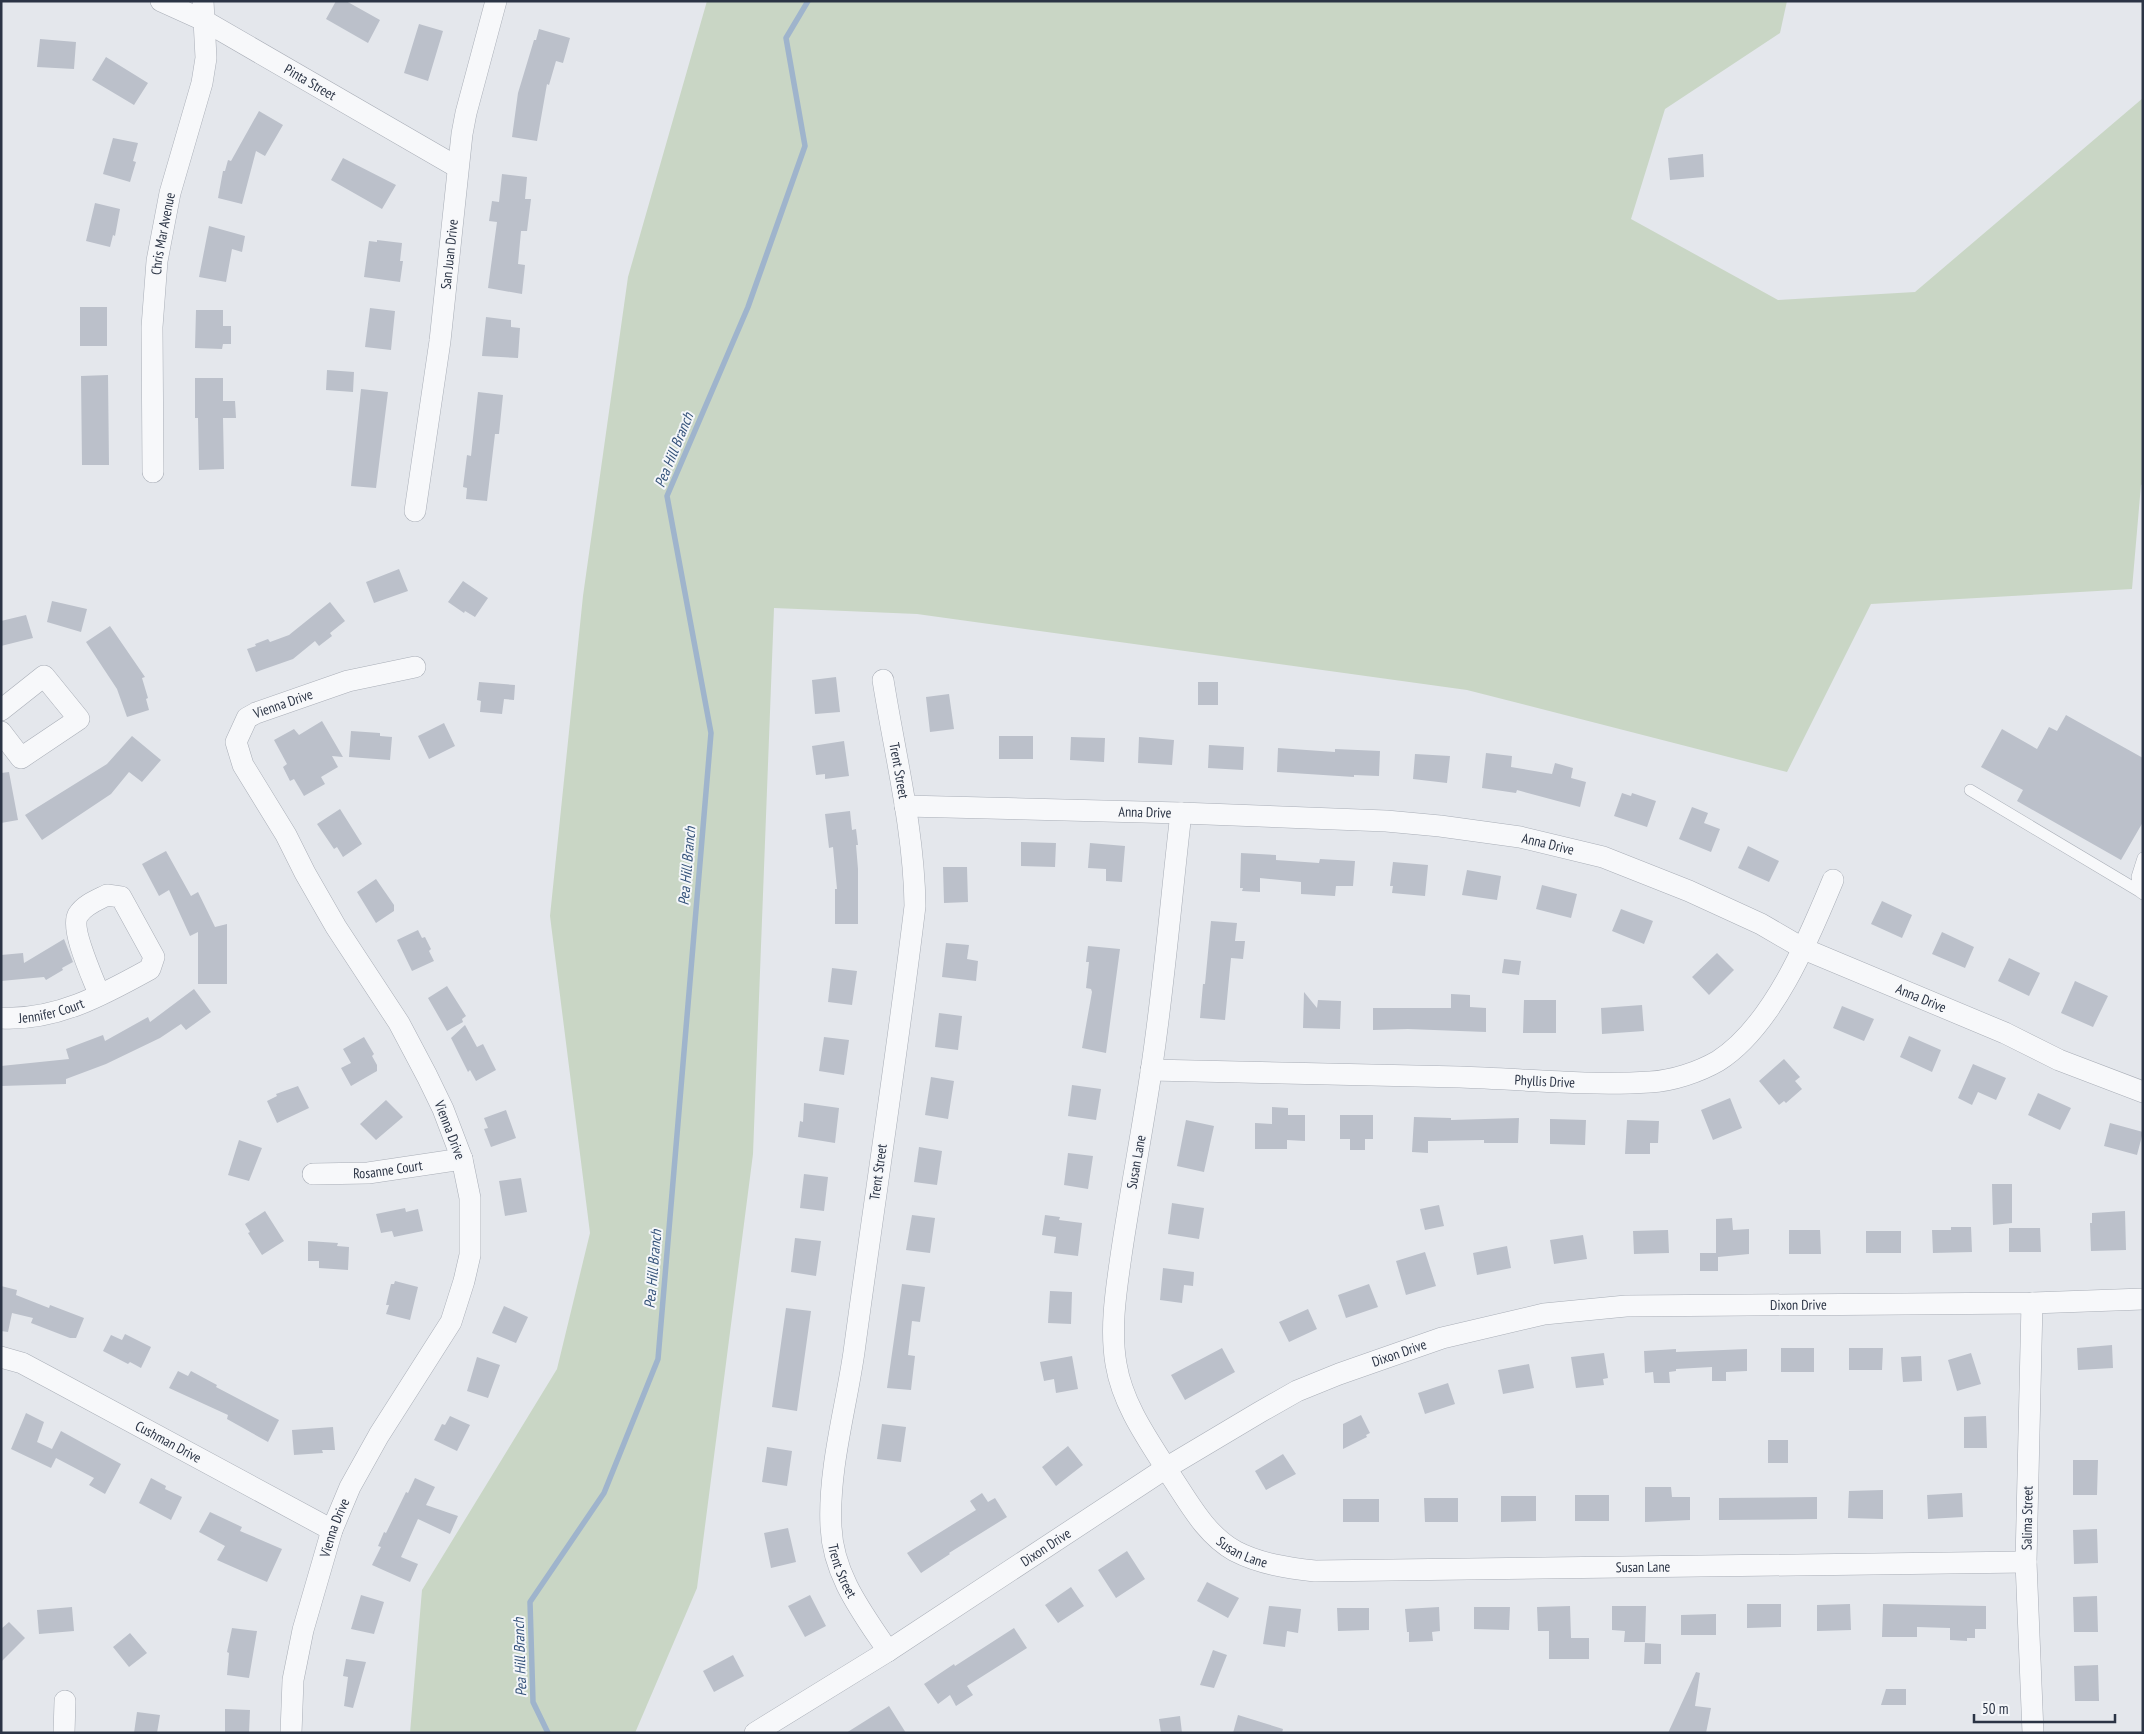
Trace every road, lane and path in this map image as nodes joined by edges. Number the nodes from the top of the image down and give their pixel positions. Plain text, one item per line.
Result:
1 (161, 1) edge
2 (496, 1) edge
3 (203, 11) edge
4 (457, 167) junction
5 (153, 472) dead end
6 (415, 511) dead end
7 (415, 667) dead end
8 (883, 680) dead end
9 (1, 710) edge
10 (1, 732) edge
11 (1970, 790) dead end
12 (905, 806) junction
13 (1182, 813) junction
14 (2143, 858) edge
15 (1833, 880) dead end
16 (2141, 893) edge
17 (1804, 949) junction
18 (99, 994) junction
19 (1, 1018) edge
20 (1151, 1070) junction
21 (2143, 1092) edge
22 (462, 1159) junction
23 (313, 1174) dead end
24 (2143, 1299) edge
25 (2032, 1303) junction
26 (1, 1357) edge
27 (1166, 1468) junction
28 (332, 1530) junction
29 (2026, 1562) junction
30 (888, 1651) junction
31 (65, 1701) dead end
32 (64, 1733) edge
33 (291, 1733) edge
34 (755, 1733) edge
35 (2033, 1733) edge

1 - 3 street, Pinta Street
2 - 4 street, San Juan Drive
3 - 4 street, Pinta Street
3 - 5 street, Chris Mar Avenue
4 - 6 street, San Juan Drive
7 - 22 street, Vienna Drive
8 - 12 street, Trent Street
9 - 10 street
11 - 16 lane
12 - 13 street, Anna Drive
12 - 30 street, Trent Street
13 - 17 street, Anna Drive
13 - 20 street, Susan Lane
14 - 16 lane
15 - 17 street, Phyllis Drive
17 - 20 street, Phyllis Drive
17 - 21 street, Anna Drive
18 - 18 street, Jennifer Court
18 - 19 street, Jennifer Court
20 - 27 street, Susan Lane
22 - 23 street, Rosanne Court
22 - 28 street, Vienna Drive
24 - 25 street, Dixon Drive
25 - 27 street, Dixon Drive
25 - 29 street, Salima Street
26 - 28 street, Cushman Drive
27 - 29 street, Susan Lane
27 - 30 street, Dixon Drive
28 - 33 street, Vienna Drive
29 - 35 street, Salima Street
30 - 34 street, Dixon Drive
31 - 32 street

